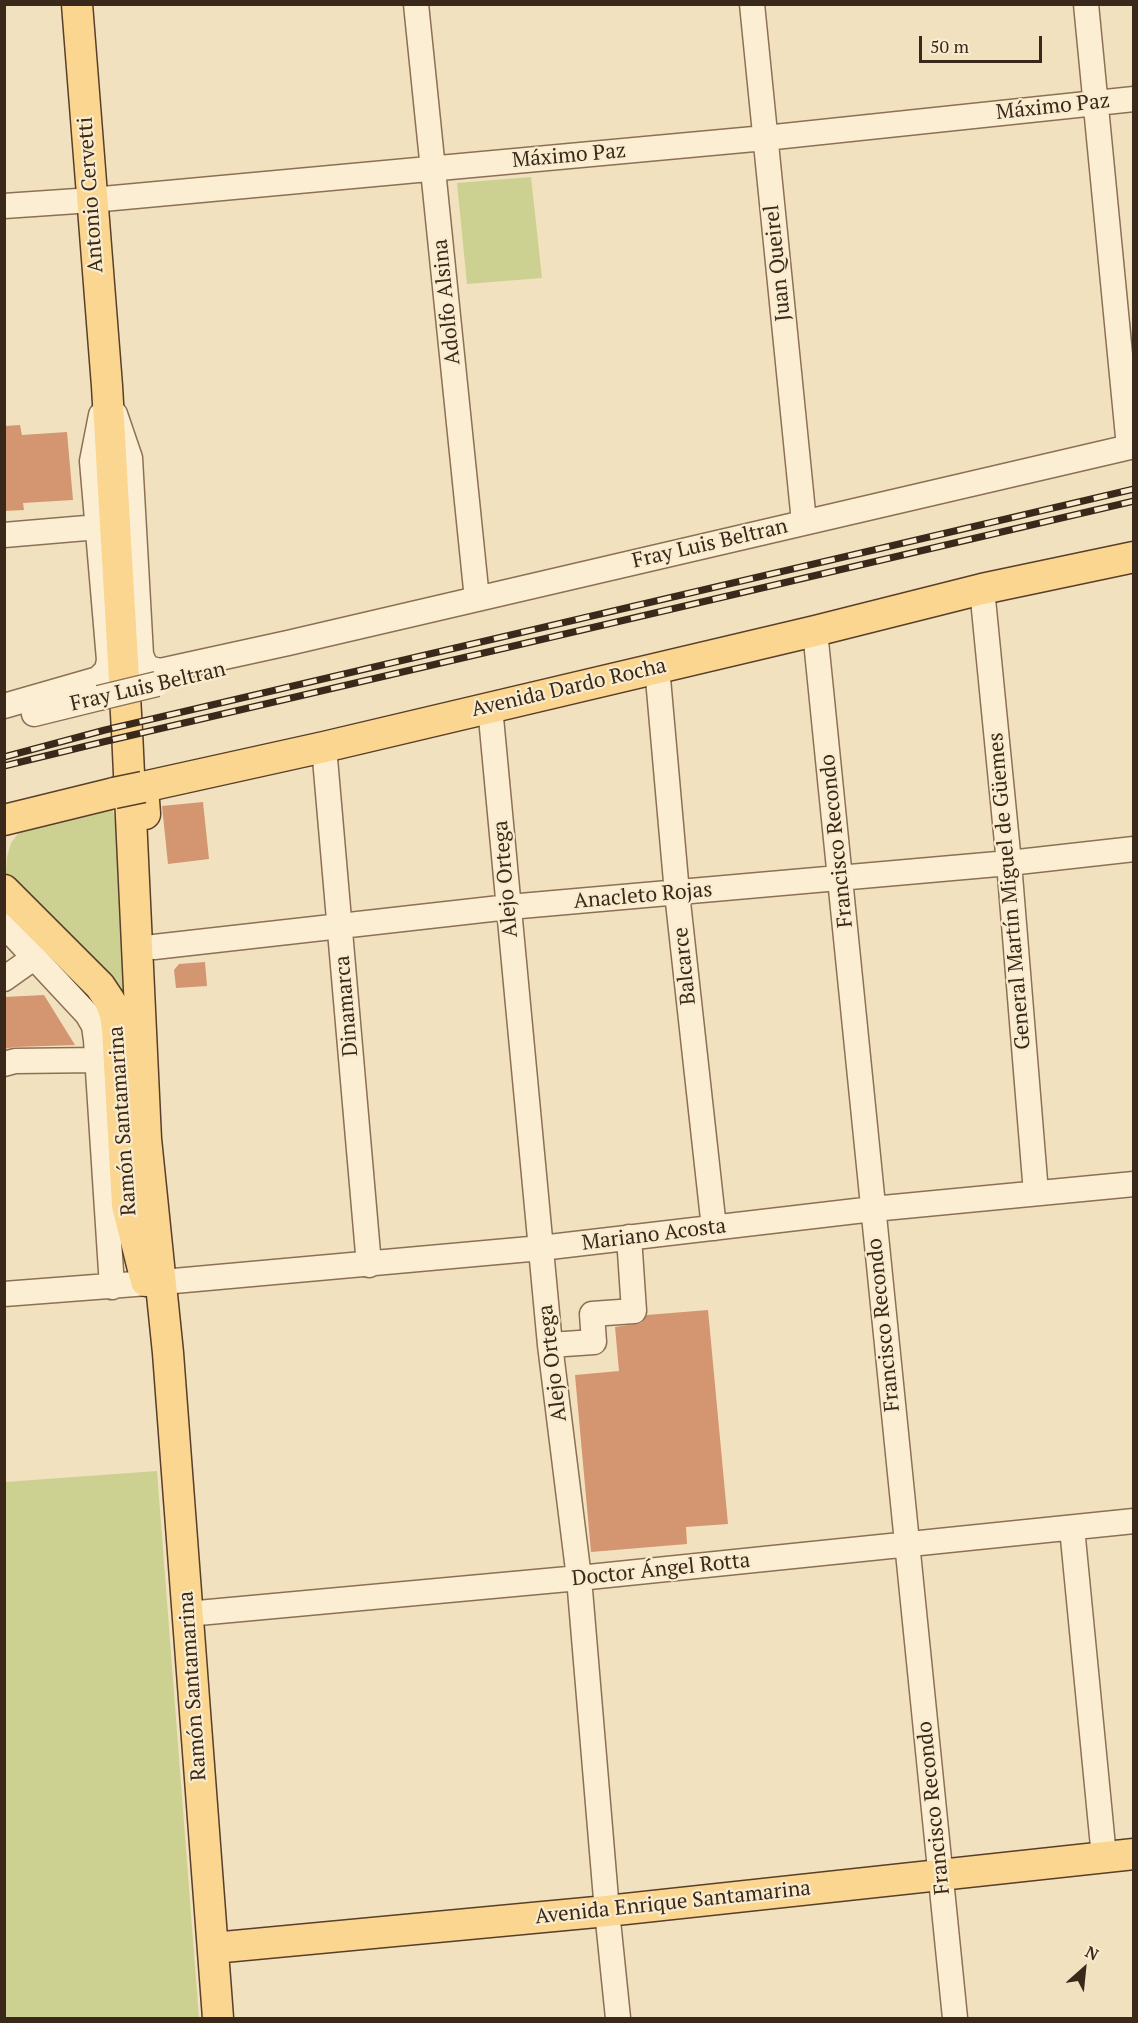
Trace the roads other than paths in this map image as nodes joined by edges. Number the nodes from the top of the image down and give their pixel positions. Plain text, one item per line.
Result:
1 (77, 4) edge
2 (416, 4) edge
3 (752, 4) edge
4 (1086, 4) edge
5 (1134, 99) edge
6 (1096, 102) junction
7 (765, 138) junction
8 (433, 168) junction
9 (92, 200) junction
10 (4, 206) edge
11 (106, 386) junction
12 (1131, 447) edge
13 (804, 522) junction
14 (98, 527) junction
15 (4, 535) edge
16 (1134, 557) edge
17 (982, 589) junction
18 (477, 599) junction
19 (815, 631) junction
20 (657, 667) junction
21 (153, 676) junction
22 (98, 688) junction
23 (4, 706) edge
24 (490, 707) junction
25 (4, 715) edge
26 (127, 731) joint
27 (324, 747) junction
28 (143, 787) junction
29 (7, 824) edge
30 (1134, 849) edge
31 (1009, 863) junction
32 (840, 877) junction
33 (4, 890) edge
34 (677, 893) junction
35 (509, 907) junction
36 (4, 925) edge
37 (340, 926) junction
38 (154, 947) junction
39 (34, 957) junction
40 (4, 979) edge
41 (98, 1060) junction
42 (4, 1064) edge
43 (1134, 1185) edge
44 (1036, 1193) junction
45 (873, 1209) junction
46 (714, 1228) junction
47 (629, 1237) junction
48 (541, 1248) junction
49 (369, 1265) junction
50 (161, 1282) junction
51 (112, 1287) junction
52 (4, 1294) edge
53 (550, 1345) junction
54 (1134, 1521) edge
55 (1072, 1528) junction
56 (907, 1545) junction
57 (579, 1578) junction
58 (187, 1614) junction
59 (1134, 1854) edge
60 (1104, 1857) junction
61 (940, 1875) junction
62 (607, 1911) junction
63 (213, 1948) junction
64 (218, 2019) edge
65 (618, 2019) edge
66 (955, 2019) edge

1 - 9 main road, Antonio Cervetti
2 - 8 street, Adolfo Alsina
3 - 7 street, Juan Queirel
4 - 6 street
5 - 6 street, Máximo Paz
6 - 7 street, Máximo Paz
6 - 12 street
7 - 8 street, Máximo Paz
7 - 13 street, Juan Queirel
8 - 9 street, Máximo Paz
8 - 18 street, Adolfo Alsina
9 - 10 street, Máximo Paz
9 - 11 main road, Antonio Cervetti
11 - 14 street, Antonio Cervetti
11 - 21 street, Antonio Cervetti
11 - 26 main road, Antonio Cervetti
12 - 13 street, Fray Luis Beltran
13 - 18 street, Fray Luis Beltran
14 - 15 street
14 - 22 street, Antonio Cervetti
16 - 17 main road, Avenida Dardo Rocha
17 - 19 main road, Avenida Dardo Rocha
17 - 31 street, General Martín Miguel de Güemes
18 - 21 street, Fray Luis Beltran
19 - 20 main road, Avenida Dardo Rocha
19 - 32 street, Francisco Recondo
20 - 24 main road, Avenida Dardo Rocha
20 - 34 street, Balcarce
21 - 22 street, Fray Luis Beltran, bridge
22 - 23 street, Fray Luis Beltran
22 - 25 street, Fray Luis Beltran
24 - 27 main road, Avenida Dardo Rocha
24 - 35 street, Alejo Ortega
26 - 50 main road, Ramón Santamarina
27 - 28 main road, Avenida Dardo Rocha
27 - 37 street, Dinamarca
28 - 29 main road, Avenida Dardo Rocha, bridge
28 - 38 main road, Ramón Santamarina
30 - 31 street, Anacleto Rojas
31 - 32 street, Anacleto Rojas
31 - 44 street, General Martín Miguel de Güemes
32 - 34 street, Anacleto Rojas
32 - 45 street, Francisco Recondo
33 - 50 main road, Ramón Santamarina
34 - 35 street, Anacleto Rojas
34 - 46 street, Balcarce
35 - 37 street, Anacleto Rojas
35 - 48 street, Alejo Ortega
36 - 39 street, Ramón Santamarina
37 - 38 street, Anacleto Rojas
37 - 49 street, Dinamarca
38 - 50 main road, Ramón Santamarina
39 - 40 street
39 - 41 street, Ramón Santamarina
41 - 42 street
41 - 51 street, Ramón Santamarina
43 - 44 street, Mariano Acosta
44 - 45 street, Mariano Acosta
45 - 46 street, Mariano Acosta
45 - 56 street, Francisco Recondo
46 - 47 street, Mariano Acosta
47 - 48 street, Mariano Acosta
47 - 53 street
48 - 49 street, Mariano Acosta
48 - 53 street, Alejo Ortega
49 - 50 street, Mariano Acosta
50 - 51 street, Mariano Acosta
50 - 58 main road, Ramón Santamarina
51 - 52 street, Mariano Acosta
53 - 57 street, Alejo Ortega
54 - 55 street, Doctor Ángel Rotta
55 - 56 street, Doctor Ángel Rotta
55 - 60 street
56 - 57 street, Doctor Ángel Rotta
56 - 61 street, Francisco Recondo
57 - 58 street, Doctor Ángel Rotta
57 - 62 street, Alejo Ortega
58 - 63 main road, Ramón Santamarina
59 - 60 main road, Avenida Enrique Santamarina
60 - 61 main road, Avenida Enrique Santamarina
61 - 62 main road, Avenida Enrique Santamarina
61 - 66 street, Francisco Recondo
62 - 63 main road, Avenida Enrique Santamarina
62 - 65 street, Alejo Ortega
63 - 64 main road, Ramón Santamarina

